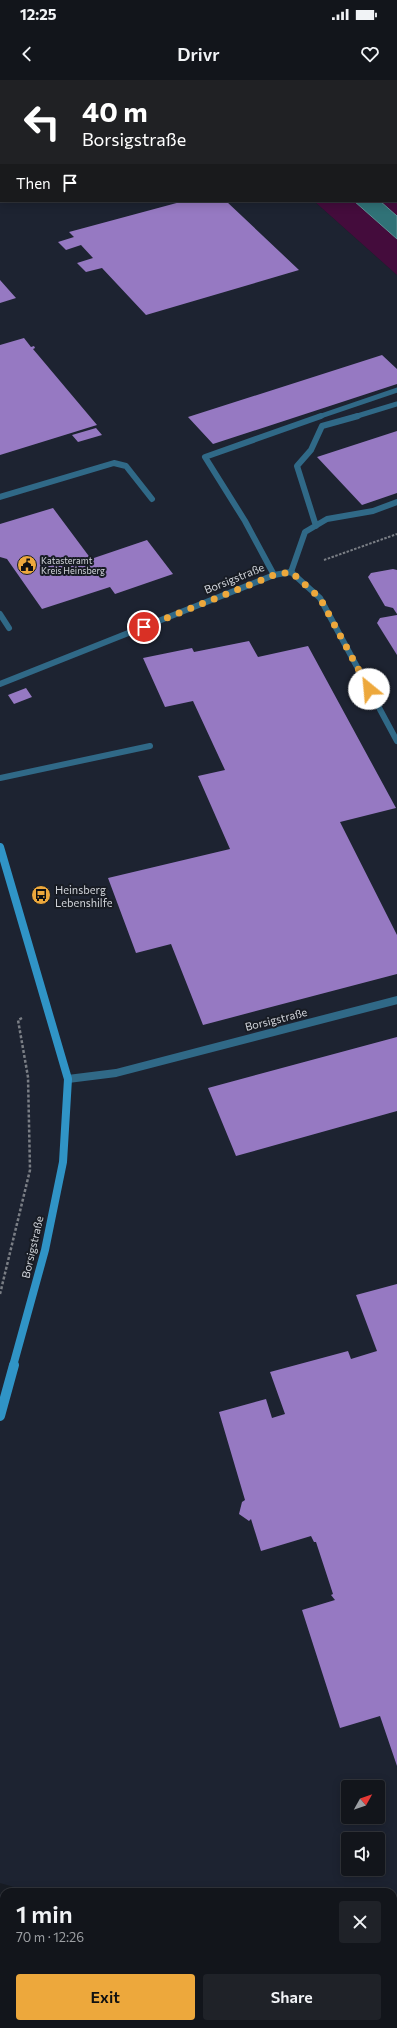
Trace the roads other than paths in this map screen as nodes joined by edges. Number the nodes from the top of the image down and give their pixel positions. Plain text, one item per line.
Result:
1 (397, 390) edge
2 (397, 404) edge
3 (0, 497) edge
4 (152, 499) dead end
5 (397, 502) edge
6 (316, 526) junction
7 (291, 572) junction
8 (274, 575) junction
9 (0, 614) edge
10 (9, 628) dead end
11 (0, 684) edge
12 (397, 741) edge
13 (150, 746) dead end
14 (0, 778) edge
15 (0, 847) edge
16 (397, 1000) edge
17 (68, 1079) junction
18 (0, 1416) edge

1 - 8 street
2 - 6 street
3 - 4 street
5 - 6 street
6 - 7 street
7 - 8 street, Borsigstraße
7 - 12 street
8 - 11 street, Borsigstraße
9 - 10 street
13 - 14 street
15 - 17 street, Borsigstraße
16 - 17 street, Borsigstraße
17 - 18 street, Borsigstraße

